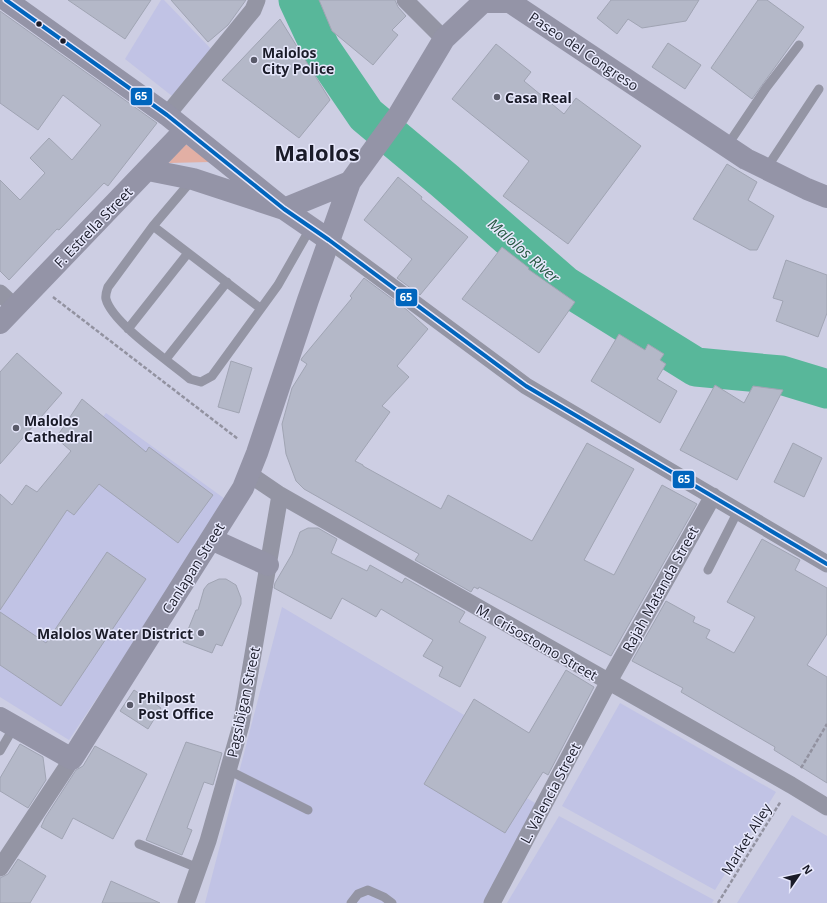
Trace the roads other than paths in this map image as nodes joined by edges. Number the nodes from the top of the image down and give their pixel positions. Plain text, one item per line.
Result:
1 (6, 0) edge
2 (257, 0) edge
3 (405, 0) edge
4 (483, 1) edge
5 (444, 39) junction
6 (799, 45) dead end
7 (819, 89) dead end
8 (167, 115) junction
9 (185, 130) junction
10 (727, 146) junction
11 (766, 169) junction
12 (148, 170) junction
13 (193, 179) junction
14 (350, 182) junction
15 (827, 197) edge
16 (284, 209) junction
17 (153, 226) junction
18 (311, 227) junction
19 (329, 240) junction
20 (188, 253) junction
21 (227, 282) junction
22 (8, 300) edge
23 (260, 308) junction
24 (0, 323) edge
25 (128, 328) junction
26 (166, 359) junction
27 (249, 474) junction
28 (280, 495) junction
29 (713, 496) junction
30 (738, 511) junction
31 (212, 539) junction
32 (827, 564) edge
33 (268, 565) junction
34 (708, 570) dead end
35 (608, 683) junction
36 (7, 722) edge
37 (0, 751) edge
38 (72, 759) junction
39 (228, 770) junction
40 (827, 807) edge
41 (308, 810) dead end
42 (139, 844) dead end
43 (0, 868) edge
44 (198, 868) junction
45 (186, 903) edge
46 (351, 903) edge
47 (392, 903) edge
48 (492, 903) edge

1 - 8 main road
2 - 8 street
3 - 5 street
4 - 5 main road, Paseo del Congreso
4 - 10 main road, Paseo del Congreso
5 - 14 main road, Paseo del Congreso
6 - 10 lane
7 - 11 lane
8 - 9 main road
9 - 12 main road, F. Estrella Street
9 - 16 main road
10 - 11 main road, Paseo del Congreso
11 - 15 main road, Paseo del Congreso
12 - 13 main road
12 - 22 main road, F. Estrella Street
13 - 16 main road
13 - 17 lane
14 - 16 main road
14 - 19 main road, Paseo del Congreso
16 - 18 main road
17 - 20 lane
17 - 25 lane
18 - 19 main road
18 - 23 lane
19 - 27 main road, Canlapan Street
19 - 29 street
20 - 21 lane
20 - 25 lane
21 - 23 lane
21 - 26 lane
22 - 24 main road, F. Estrella Street
23 - 26 lane
25 - 26 lane
27 - 28 street, M. Crisostomo Street
27 - 31 main road, Canlapan Street
28 - 33 street, Pagsibigan Street
28 - 35 street, M. Crisostomo Street
29 - 30 street
29 - 35 street, Rajah Matanda Street
30 - 32 street
30 - 34 lane
31 - 33 main road
31 - 38 main road, Canlapan Street
33 - 39 street, Pagsibigan Street
35 - 40 street, M. Crisostomo Street
35 - 48 street, L. Valencia Street
36 - 37 lane
36 - 38 main road
38 - 43 street, Canlapan Street
39 - 41 lane
39 - 44 street, Pagsibigan Street
42 - 44 lane
44 - 45 street, Pagsibigan Street
46 - 47 lane

